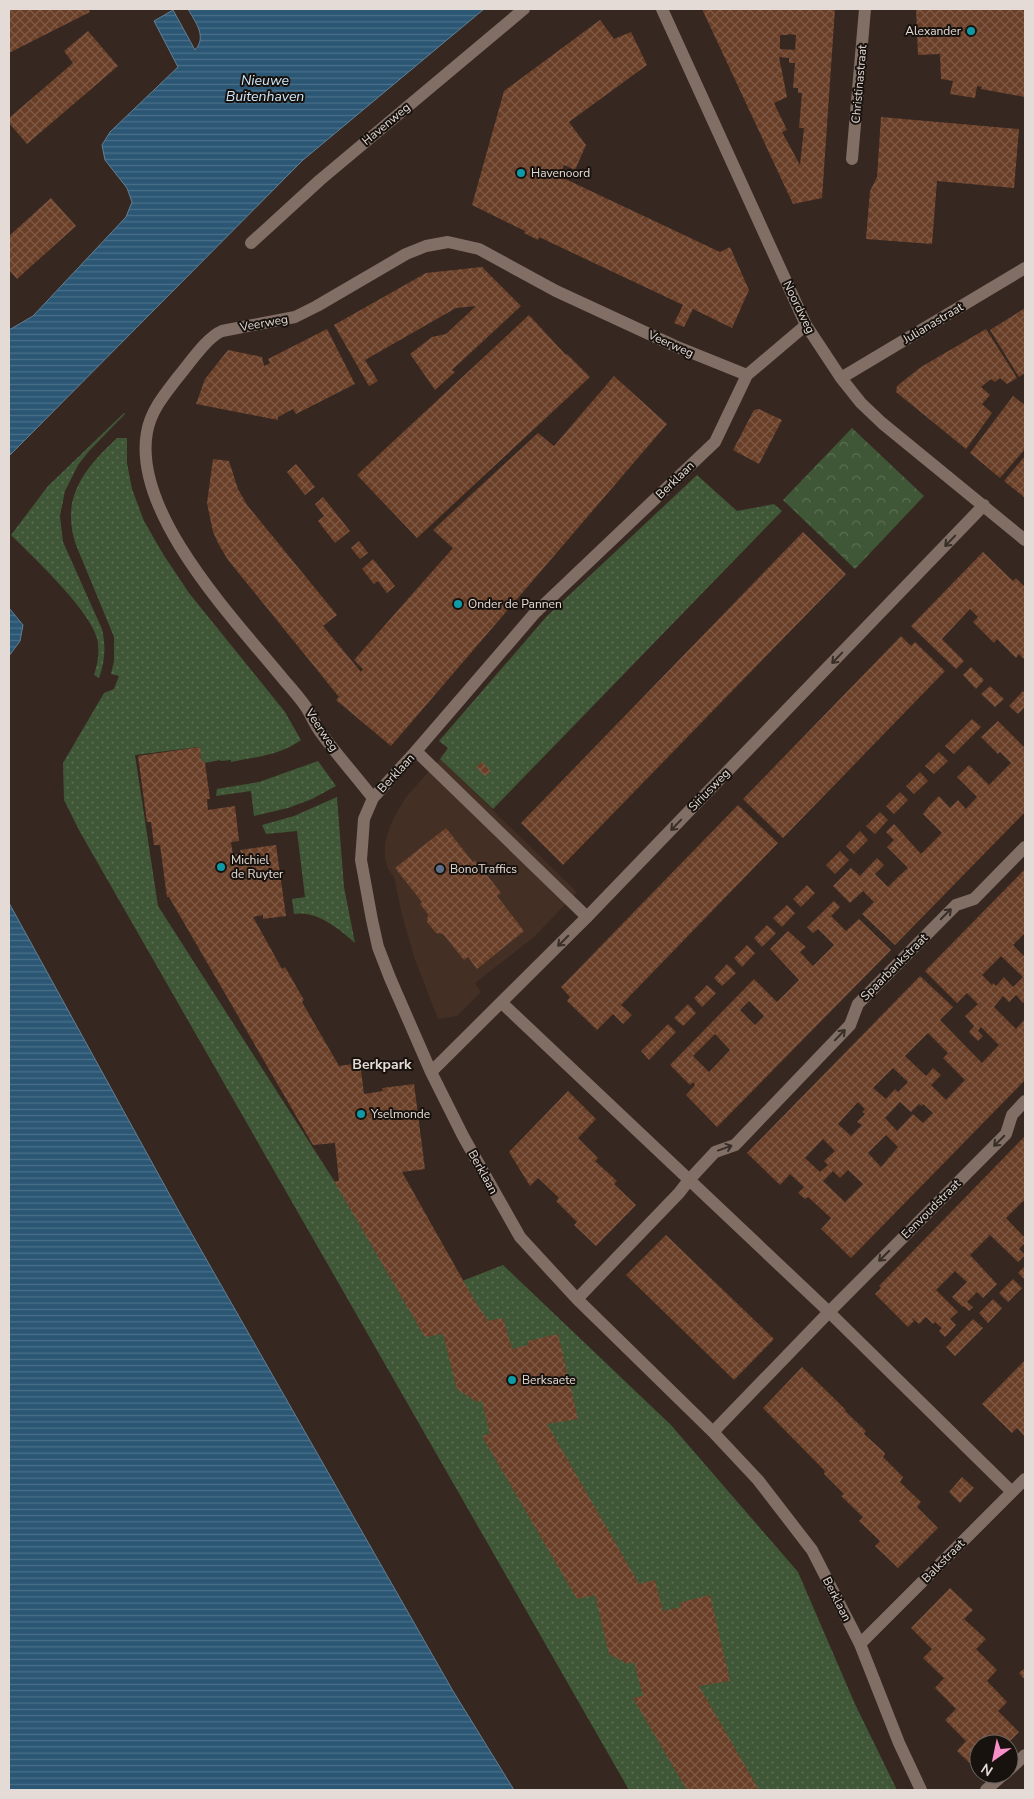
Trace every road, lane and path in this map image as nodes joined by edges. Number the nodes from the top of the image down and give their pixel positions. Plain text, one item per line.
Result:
1 (524, 9) edge
2 (662, 9) edge
3 (865, 9) edge
4 (852, 159) dead end
5 (251, 243) dead end
6 (1025, 268) edge
7 (806, 325) junction
8 (748, 375) junction
9 (841, 378) junction
10 (984, 506) junction
11 (1025, 540) edge
12 (416, 751) junction
13 (373, 798) junction
14 (1025, 847) edge
15 (587, 917) junction
16 (502, 1002) junction
17 (431, 1072) junction
18 (1025, 1101) edge
19 (689, 1180) junction
20 (577, 1298) junction
21 (829, 1312) junction
22 (714, 1432) junction
23 (1025, 1479) edge
24 (1012, 1492) junction
25 (860, 1644) junction
26 (921, 1790) edge

1 - 5 street, Havenweg
2 - 7 street, Noordweg
3 - 4 street, Christinastraat
6 - 9 street, Julianastraat
7 - 8 street
7 - 9 street, Noordweg
8 - 12 street, Berklaan
8 - 13 street, Veerweg
9 - 10 street, Noordweg
10 - 11 street, Noordweg
10 -> 15 street, Siriusweg
12 - 13 street, Berklaan
12 - 15 street
13 - 17 street, Berklaan
19 -> 14 street, Spaarbankstraat
15 -> 16 street, Siriusweg
16 - 17 street, Siriusweg
16 - 19 street
17 - 20 street, Berklaan
18 -> 21 street, Eenvoudstraat
19 - 20 street
19 - 21 street
20 - 22 street, Berklaan
21 - 22 street
21 - 24 street
22 - 25 street, Berklaan
23 - 24 street, Balkstraat
24 - 25 street, Balkstraat
25 - 26 street, Berklaan

